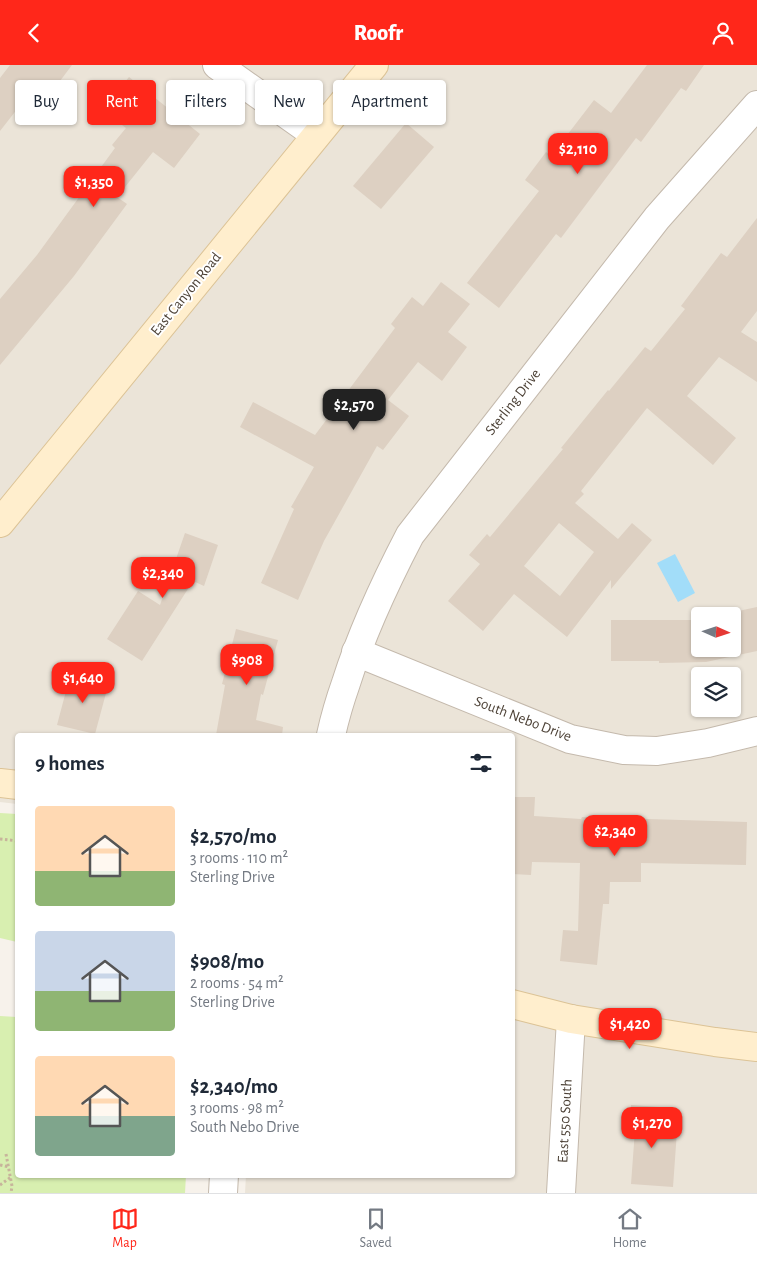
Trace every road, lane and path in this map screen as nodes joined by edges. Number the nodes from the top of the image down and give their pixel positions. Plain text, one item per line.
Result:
1 (217, 65) edge
2 (374, 65) edge
3 (757, 105) edge
4 (316, 135) junction
5 (0, 523) edge
6 (356, 652) junction
7 (757, 731) edge
8 (331, 733) edge
9 (0, 783) edge
10 (15, 785) edge
11 (0, 839) edge
12 (15, 841) edge
13 (515, 1005) edge
14 (571, 1019) junction
15 (757, 1047) edge
16 (6, 1153) dead end
17 (0, 1165) edge
18 (9, 1167) junction
19 (11, 1177) junction
20 (224, 1178) edge
21 (0, 1185) edge
22 (11, 1193) edge
23 (223, 1193) edge
24 (562, 1193) edge

1 - 4 street
2 - 4 main road, East Canyon Road
3 - 6 street, Sterling Drive
4 - 5 main road, East Canyon Road
6 - 7 street, South Nebo Drive
6 - 8 street, Sterling Drive
9 - 10 main road
11 - 12 path
13 - 14 main road
14 - 15 main road
14 - 24 street, East 550 South
16 - 18 path
17 - 18 path
18 - 19 path
19 - 21 path
19 - 22 path
20 - 23 street

